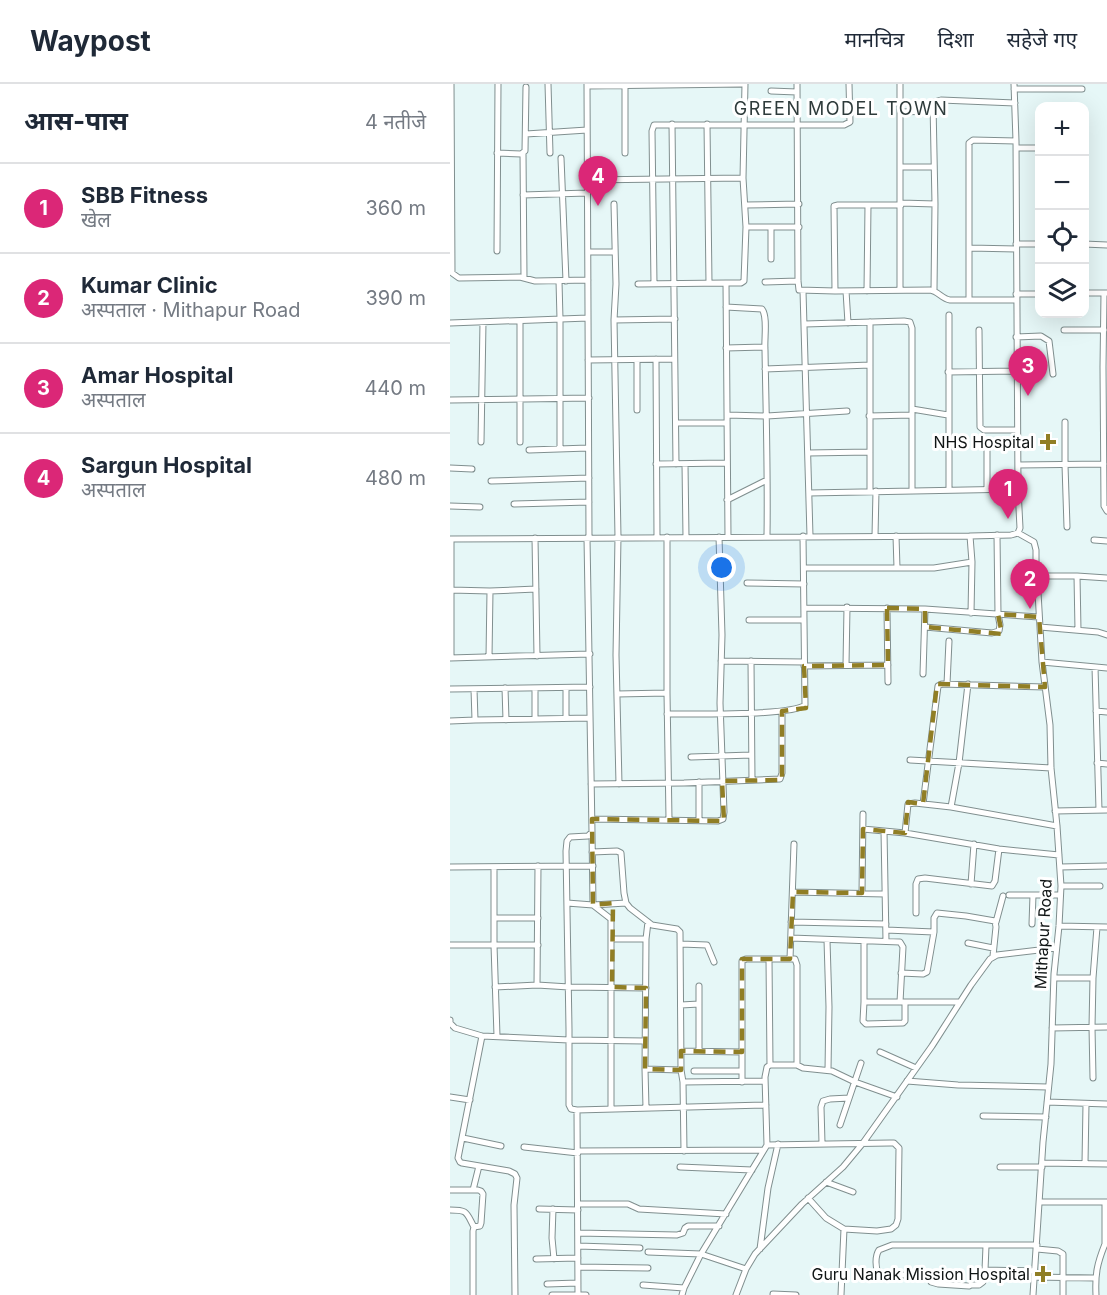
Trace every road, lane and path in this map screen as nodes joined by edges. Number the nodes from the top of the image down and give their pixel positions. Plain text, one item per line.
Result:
1 (451, 84) edge
2 (498, 84) edge
3 (548, 84) edge
4 (743, 84) edge
5 (798, 84) edge
6 (849, 84) edge
7 (900, 84) edge
8 (587, 85) edge
9 (625, 85) edge
10 (526, 87) dead end
11 (1014, 87) edge
12 (1082, 89) dead end
13 (771, 92) dead end
14 (797, 92) junction
15 (1015, 103) junction
16 (933, 111) junction
17 (900, 112) junction
18 (672, 124) junction
19 (707, 124) junction
20 (797, 124) junction
21 (744, 125) junction
22 (587, 130) junction
23 (549, 132) junction
24 (526, 134) junction
25 (1016, 141) junction
26 (1016, 148) junction
27 (1035, 148) edge
28 (497, 153) junction
29 (523, 153) junction
30 (550, 153) dead end
31 (625, 153) dead end
32 (561, 158) dead end
33 (900, 167) junction
34 (934, 167) junction
35 (743, 178) junction
36 (654, 179) junction
37 (673, 179) junction
38 (708, 179) junction
39 (587, 180) junction
40 (587, 193) junction
41 (562, 194) junction
42 (523, 195) junction
43 (614, 204) dead end
44 (799, 204) junction
45 (901, 204) junction
46 (935, 204) junction
47 (745, 205) junction
48 (868, 205) junction
49 (746, 227) junction
50 (771, 227) junction
51 (799, 227) junction
52 (1035, 244) edge
53 (1089, 244) edge
54 (1107, 245) edge
55 (1016, 246) junction
56 (970, 248) junction
57 (497, 251) dead end
58 (588, 252) junction
59 (615, 252) junction
60 (771, 259) dead end
61 (524, 278) junction
62 (588, 280) junction
63 (798, 280) junction
64 (559, 281) junction
65 (566, 281) junction
66 (765, 282) dead end
67 (709, 283) junction
68 (726, 283) junction
69 (638, 284) dead end
70 (654, 284) junction
71 (675, 284) junction
72 (900, 290) junction
73 (934, 290) junction
74 (803, 291) junction
75 (835, 291) junction
76 (846, 291) junction
77 (867, 291) junction
78 (1089, 293) edge
79 (1106, 293) edge
80 (1035, 295) edge
81 (1016, 297) junction
82 (969, 300) junction
83 (726, 307) junction
84 (949, 315) dead end
85 (588, 318) junction
86 (560, 320) junction
87 (614, 320) junction
88 (675, 320) junction
89 (520, 321) junction
90 (450, 322) edge
91 (483, 322) junction
92 (870, 322) junction
93 (848, 323) junction
94 (805, 324) junction
95 (979, 330) dead end
96 (1065, 330) dead end
97 (1104, 330) junction
98 (1016, 337) junction
99 (765, 346) junction
100 (726, 348) junction
101 (656, 359) junction
102 (674, 359) junction
103 (588, 360) junction
104 (615, 360) junction
105 (637, 360) junction
106 (870, 365) junction
107 (806, 368) junction
108 (765, 369) junction
109 (979, 371) junction
110 (1016, 371) junction
111 (948, 372) junction
112 (1053, 374) dead end
113 (589, 398) junction
114 (521, 399) junction
115 (560, 399) junction
116 (450, 400) edge
117 (482, 400) junction
118 (637, 410) dead end
119 (847, 411) dead end
120 (912, 412) junction
121 (807, 413) junction
122 (727, 415) junction
123 (948, 415) junction
124 (767, 416) junction
125 (869, 416) junction
126 (1065, 422) dead end
127 (676, 423) junction
128 (727, 423) junction
129 (1105, 424) edge
130 (1017, 430) junction
131 (481, 442) dead end
132 (520, 442) dead end
133 (987, 446) dead end
134 (588, 448) junction
135 (560, 449) junction
136 (529, 450) dead end
137 (870, 452) junction
138 (808, 453) junction
139 (656, 464) junction
140 (676, 464) junction
141 (685, 464) junction
142 (727, 464) junction
143 (1104, 464) junction
144 (1018, 465) junction
145 (1065, 465) junction
146 (450, 468) edge
147 (472, 469) dead end
148 (589, 478) junction
149 (767, 480) junction
150 (491, 481) dead end
151 (987, 489) junction
152 (1018, 489) junction
153 (949, 490) junction
154 (873, 491) junction
155 (912, 491) junction
156 (809, 493) junction
157 (727, 500) junction
158 (589, 502) junction
159 (514, 504) dead end
160 (450, 506) edge
161 (480, 507) dead end
162 (1107, 511) edge
163 (1067, 527) dead end
164 (1018, 533) junction
165 (997, 535) junction
166 (803, 536) junction
167 (810, 536) junction
168 (875, 536) junction
169 (896, 536) junction
170 (970, 536) junction
171 (618, 537) junction
172 (657, 537) junction
173 (667, 537) junction
174 (686, 537) junction
175 (719, 537) junction
176 (728, 537) junction
177 (767, 537) junction
178 (535, 538) junction
179 (588, 538) junction
180 (450, 539) edge
181 (1094, 540) dead end
182 (1107, 541) edge
183 (972, 562) junction
184 (804, 568) junction
185 (897, 568) junction
186 (1037, 575) junction
187 (1077, 576) junction
188 (1107, 578) edge
189 (747, 583) dead end
190 (804, 584) junction
191 (536, 589) junction
192 (451, 590) edge
193 (490, 591) junction
194 (847, 607) junction
195 (805, 608) junction
196 (887, 608) junction
197 (925, 609) junction
198 (971, 613) junction
199 (998, 614) junction
200 (1039, 617) junction
201 (749, 620) dead end
202 (804, 620) junction
203 (925, 627) junction
204 (1040, 627) junction
205 (1078, 630) junction
206 (1107, 635) edge
207 (949, 641) dead end
208 (590, 654) junction
209 (537, 656) junction
210 (489, 657) junction
211 (450, 658) edge
212 (721, 661) junction
213 (751, 662) junction
214 (1042, 662) junction
215 (804, 664) junction
216 (846, 665) junction
217 (888, 665) junction
218 (1095, 667) junction
219 (1107, 668) edge
220 (923, 674) dead end
221 (888, 682) dead end
222 (947, 684) junction
223 (968, 684) junction
224 (590, 687) junction
225 (1045, 687) junction
226 (505, 688) junction
227 (535, 688) junction
228 (566, 688) junction
229 (450, 689) edge
230 (474, 689) junction
231 (667, 693) junction
232 (617, 694) junction
233 (782, 711) junction
234 (1096, 711) junction
235 (751, 712) junction
236 (1107, 712) edge
237 (668, 714) junction
238 (720, 714) junction
239 (566, 718) junction
240 (590, 718) junction
241 (535, 719) junction
242 (475, 720) junction
243 (506, 720) junction
244 (450, 721) edge
245 (752, 755) junction
246 (721, 756) junction
247 (692, 757) dead end
248 (910, 760) dead end
249 (929, 760) junction
250 (958, 763) junction
251 (1097, 763) junction
252 (1107, 764) edge
253 (1051, 768) junction
254 (752, 780) junction
255 (722, 781) junction
256 (699, 782) junction
257 (668, 783) junction
258 (591, 784) junction
259 (620, 784) junction
260 (923, 804) junction
261 (951, 807) junction
262 (1099, 810) junction
263 (1107, 810) edge
264 (1055, 811) junction
265 (863, 814) dead end
266 (592, 819) junction
267 (669, 819) junction
268 (699, 820) junction
269 (1057, 826) junction
270 (863, 829) junction
271 (884, 831) junction
272 (592, 832) junction
273 (904, 833) junction
274 (794, 843) dead end
275 (974, 844) junction
276 (999, 849) junction
277 (592, 852) junction
278 (1059, 855) junction
279 (538, 866) junction
280 (567, 866) junction
281 (592, 866) junction
282 (1106, 866) edge
283 (450, 867) edge
284 (494, 867) junction
285 (1060, 867) junction
286 (971, 884) junction
287 (1061, 886) junction
288 (1100, 886) dead end
289 (793, 892) junction
290 (862, 893) junction
291 (885, 894) junction
292 (1033, 895) junction
293 (1060, 895) junction
294 (567, 903) junction
295 (613, 903) junction
296 (626, 903) junction
297 (593, 905) junction
298 (916, 913) dead end
299 (494, 918) junction
300 (538, 918) junction
301 (611, 919) junction
302 (648, 922) junction
303 (791, 922) junction
304 (996, 922) junction
305 (1032, 924) dead end
306 (1059, 926) junction
307 (886, 927) junction
308 (1097, 927) junction
309 (1107, 927) edge
310 (934, 932) junction
311 (791, 938) junction
312 (611, 939) junction
313 (646, 939) junction
314 (827, 940) junction
315 (864, 941) junction
316 (886, 941) junction
317 (681, 944) junction
318 (968, 944) dead end
319 (450, 945) edge
320 (494, 945) junction
321 (538, 945) junction
322 (993, 948) junction
323 (1056, 948) junction
324 (993, 956) junction
325 (770, 958) junction
326 (790, 958) junction
327 (714, 962) dead end
328 (902, 973) junction
329 (1054, 978) junction
330 (1093, 978) junction
331 (537, 985) junction
332 (699, 986) dead end
333 (495, 987) junction
334 (569, 987) junction
335 (612, 987) junction
336 (646, 988) junction
337 (864, 1002) junction
338 (902, 1002) junction
339 (960, 1002) junction
340 (699, 1004) junction
341 (681, 1005) junction
342 (450, 1020) edge
343 (1092, 1027) junction
344 (1107, 1027) edge
345 (450, 1028) edge
346 (1052, 1028) junction
347 (457, 1029) junction
348 (482, 1036) junction
349 (498, 1036) junction
350 (569, 1040) junction
351 (612, 1040) junction
352 (645, 1041) junction
353 (681, 1051) junction
354 (699, 1051) junction
355 (742, 1052) junction
356 (880, 1052) dead end
357 (861, 1064) dead end
358 (770, 1065) junction
359 (797, 1065) junction
360 (916, 1068) junction
361 (645, 1069) junction
362 (681, 1070) junction
363 (828, 1070) junction
364 (694, 1071) dead end
365 (742, 1071) junction
366 (1093, 1078) dead end
367 (765, 1081) junction
368 (907, 1081) junction
369 (683, 1082) junction
370 (742, 1082) junction
371 (855, 1082) junction
372 (1048, 1087) junction
373 (450, 1097) edge
374 (897, 1097) junction
375 (849, 1098) junction
376 (470, 1100) junction
377 (1047, 1102) junction
378 (1086, 1104) junction
379 (1107, 1104) edge
380 (766, 1105) junction
381 (684, 1107) junction
382 (646, 1108) junction
383 (611, 1109) junction
384 (577, 1110) junction
385 (983, 1116) dead end
386 (1046, 1117) junction
387 (840, 1125) dead end
388 (463, 1138) junction
389 (822, 1143) junction
390 (863, 1143) junction
391 (778, 1144) junction
392 (501, 1146) dead end
393 (524, 1147) dead end
394 (765, 1148) junction
395 (684, 1150) junction
396 (578, 1152) junction
397 (1085, 1163) junction
398 (1107, 1164) edge
399 (1042, 1165) junction
400 (479, 1166) junction
401 (680, 1167) dead end
402 (1000, 1167) dead end
403 (752, 1170) junction
404 (826, 1182) junction
405 (450, 1190) edge
406 (473, 1190) junction
407 (853, 1192) dead end
408 (808, 1198) junction
409 (1040, 1202) junction
410 (1106, 1202) edge
411 (578, 1207) junction
412 (539, 1209) dead end
413 (553, 1209) junction
414 (450, 1210) edge
415 (726, 1214) junction
416 (719, 1226) junction
417 (474, 1227) junction
418 (844, 1229) junction
419 (578, 1233) junction
420 (1106, 1244) edge
421 (578, 1246) junction
422 (986, 1246) junction
423 (1037, 1247) junction
424 (640, 1248) dead end
425 (760, 1249) junction
426 (648, 1252) dead end
427 (701, 1254) junction
428 (578, 1258) junction
429 (536, 1259) dead end
430 (554, 1259) junction
431 (578, 1267) junction
432 (648, 1268) dead end
433 (746, 1269) junction
434 (985, 1270) junction
435 (1035, 1274) junction
436 (1062, 1278) junction
437 (1095, 1278) junction
438 (578, 1283) junction
439 (547, 1284) dead end
440 (643, 1285) dead end
441 (684, 1288) junction
442 (773, 1294) edge
443 (473, 1295) edge
444 (514, 1295) edge
445 (552, 1295) edge
446 (578, 1295) edge
447 (586, 1295) edge
448 (682, 1295) edge
449 (736, 1295) edge
450 (796, 1295) edge
451 (841, 1295) edge
452 (1033, 1295) edge
453 (1063, 1295) edge
454 (1096, 1295) edge

1 - 61 street
2 - 28 street
3 - 23 street
4 - 9 street
4 - 21 street
5 - 14 street
6 - 20 street
7 - 17 street
8 - 9 street
8 - 22 street
9 - 31 street
10 - 24 street
11 - 12 street
11 - 15 street
13 - 14 street
14 - 20 street
15 - 16 street
15 - 25 street
16 - 17 street
16 - 34 street
17 - 33 street
18 - 19 street
18 - 36 street
18 - 37 street
19 - 21 street
19 - 38 street
20 - 21 street
20 - 44 street
21 - 35 street
22 - 23 street
22 - 39 street
23 - 24 street
23 - 30 street
24 - 29 street
25 - 26 street
25 - 56 street
26 - 27 street
26 - 55 street
28 - 29 street
28 - 57 street
29 - 42 street
32 - 41 street
33 - 34 street
33 - 45 street
34 - 46 street
35 - 38 street
35 - 47 street
36 - 37 street
36 - 39 street
36 - 70 street
37 - 38 street
37 - 71 street
38 - 67 street
39 - 40 street
40 - 41 street
40 - 58 street
41 - 42 street
41 - 65 street
42 - 61 street
43 - 59 street
44 - 47 street
44 - 51 street
45 - 46 street
45 - 48 street
45 - 72 street
46 - 73 street
47 - 49 street
48 - 75 street
48 - 77 street
49 - 50 street
49 - 68 street
50 - 51 street
50 - 60 street
51 - 63 street
52 - 55 street
53 - 54 street
55 - 56 street
55 - 81 street
56 - 82 street
58 - 59 street
58 - 62 street
59 - 87 street
61 - 64 street
62 - 65 street
62 - 85 street
63 - 66 street
63 - 74 street
64 - 65 street
64 - 86 street
67 - 68 street
67 - 71 street
68 - 83 street
69 - 70 street
70 - 71 street
71 - 88 street
72 - 73 street
72 - 77 street
73 - 82 street
74 - 75 street
74 - 94 street
75 - 76 street
76 - 77 street
76 - 93 street
78 - 79 street
79 - 97 street
80 - 81 street
81 - 82 street
81 - 98 street
83 - 99 street
83 - 100 street
84 - 111 street
85 - 86 street
85 - 103 street
86 - 89 street
86 - 115 street
87 - 88 street
87 - 104 street
88 - 102 street
89 - 91 street
89 - 114 street
90 - 91 street
91 - 117 street
92 - 93 street
92 - 106 street
92 - 120 street
93 - 94 street
94 - 107 street
95 - 109 street
96 - 97 street
97 - 129 street
98 - 110 street
98 - 112 street
99 - 100 street
99 - 108 street
100 - 122 street
101 - 102 street
101 - 105 street
101 - 139 street
102 - 127 street
103 - 104 street
103 - 113 street
104 - 105 street
104 - 171 street
105 - 118 street
106 - 107 street
106 - 125 street
107 - 108 street
107 - 121 street
108 - 124 street
109 - 110 street
109 - 111 street
109 - 130 street
110 - 130 street
111 - 123 street
113 - 115 street
113 - 134 street
114 - 115 street
114 - 117 street
114 - 132 street
115 - 135 street
116 - 117 street
117 - 131 street
119 - 121 street
120 - 123 street
120 - 125 street
120 - 155 street
121 - 124 street
121 - 138 street
122 - 124 street
122 - 128 street
123 - 153 street
124 - 149 street
125 - 137 street
126 - 145 street
127 - 128 street
127 - 140 street
128 - 142 street
129 - 143 street
130 - 144 street
133 - 151 street
134 - 135 street
134 - 148 street
135 - 136 street
137 - 138 street
137 - 154 street
138 - 156 street
139 - 140 street
139 - 172 street
140 - 141 street
141 - 142 street
141 - 174 street
142 - 157 street
143 - 145 street
143 - 162 street
144 - 145 street
144 - 152 street
145 - 163 street
146 - 147 street
148 - 150 street
148 - 158 street
149 - 157 street
149 - 177 street
151 - 152 street
151 - 153 street
152 - 164 street
153 - 155 street
154 - 155 street
154 - 156 street
154 - 168 street
156 - 167 street
157 - 176 street
158 - 159 street
158 - 179 street
160 - 161 street
164 - 165 street
164 - 186 street, Mithapur Road
165 - 170 street
165 - 199 street
166 - 167 street
166 - 177 street
166 - 184 street
167 - 168 street
168 - 169 street
169 - 170 street
169 - 185 street
170 - 183 street
171 - 172 street
171 - 179 street
171 - 232 street
172 - 173 street
173 - 174 street
173 - 231 street
174 - 175 street
175 - 176 street
175 - 212 street
176 - 177 street
178 - 179 street
178 - 180 street
178 - 191 street
179 - 208 street
180 - 192 street
181 - 182 street
183 - 185 street
183 - 198 street
184 - 185 street
184 - 190 street
186 - 187 street
186 - 200 street, Mithapur Road
187 - 188 street
187 - 205 street
189 - 190 street
190 - 195 street
191 - 193 street
191 - 209 street
192 - 193 street
192 - 211 street
193 - 210 street
194 - 195 street
194 - 196 street
194 - 216 street
195 - 202 street
196 - 197 street
196 - 217 street
197 - 198 street
197 - 203 street
198 - 199 street
199 - 200 street
199 - 203 street
200 - 204 street, Mithapur Road
201 - 202 street
202 - 215 street
203 - 220 street
204 - 205 street
204 - 214 street, Mithapur Road
205 - 206 street
207 - 222 street
208 - 209 street
208 - 224 street
209 - 210 street
210 - 211 street
212 - 213 street
212 - 238 street
213 - 215 street
213 - 235 street
214 - 218 street
214 - 225 street, Mithapur Road
215 - 216 street
215 - 233 street
216 - 217 street
217 - 221 street
218 - 219 street
218 - 234 street
222 - 223 street
222 - 249 street
223 - 225 street
223 - 250 street
224 - 228 street
224 - 240 street
225 - 253 street, Mithapur Road
226 - 227 street
226 - 230 street
226 - 243 street
227 - 228 street
227 - 241 street
228 - 239 street
229 - 230 street
230 - 242 street
231 - 232 street
231 - 237 street
232 - 259 street
233 - 235 street
233 - 254 street
234 - 236 street
234 - 251 street
235 - 238 street
235 - 245 street
237 - 238 street
237 - 257 street
238 - 246 street
239 - 240 street
239 - 241 street
240 - 258 street
241 - 243 street
242 - 243 street
242 - 244 street
245 - 246 street
245 - 254 street
246 - 247 street
246 - 255 street
248 - 249 street
249 - 250 street
249 - 260 street
250 - 253 street
250 - 261 street
251 - 252 street
251 - 262 street
253 - 264 street, Mithapur Road
254 - 255 street
255 - 256 street
255 - 268 street
256 - 257 street
256 - 268 street
257 - 259 street
257 - 267 street
258 - 259 street
258 - 266 street
260 - 261 street
260 - 273 street
261 - 269 street
262 - 263 street
262 - 264 street
264 - 269 street, Mithapur Road
265 - 270 street
266 - 267 street
266 - 272 street
267 - 268 street
269 - 278 street, Mithapur Road
270 - 271 street
270 - 290 street
271 - 273 street
271 - 291 street
272 - 277 street
272 - 280 street
273 - 275 street
274 - 289 street
275 - 276 street
275 - 286 street
276 - 278 street
276 - 286 street
277 - 281 street
277 - 296 street
278 - 285 street, Mithapur Road
279 - 280 street
279 - 284 street
279 - 300 street
280 - 281 street
280 - 294 street
281 - 297 street
282 - 285 street
283 - 284 street
284 - 299 street
285 - 287 street, Mithapur Road
286 - 298 street
287 - 288 street
287 - 293 street, Mithapur Road
289 - 290 street
289 - 303 street
290 - 291 street
291 - 307 street
292 - 293 street
292 - 304 street
292 - 305 street
293 - 306 street, Mithapur Road
294 - 297 street
294 - 334 street
295 - 296 street
295 - 297 street
295 - 301 street
296 - 302 street
297 - 301 street
299 - 300 street
299 - 320 street
300 - 321 street
301 - 312 street
302 - 313 street
302 - 317 street
303 - 307 street
303 - 311 street
304 - 310 street
304 - 322 street
306 - 308 street
306 - 323 street, Mithapur Road
307 - 310 street
307 - 316 street
308 - 309 street
308 - 330 street
310 - 328 street
311 - 314 street
311 - 326 street
312 - 313 street
312 - 335 street
313 - 336 street
314 - 315 street
314 - 363 street
315 - 316 street
315 - 337 street
316 - 328 street
317 - 327 street
317 - 341 street
318 - 322 street
319 - 320 street
320 - 321 street
320 - 333 street
321 - 331 street
322 - 324 street
323 - 324 street
323 - 329 street, Mithapur Road
324 - 339 street
325 - 326 street
325 - 355 street
325 - 358 street
326 - 359 street
328 - 338 street
329 - 330 street
329 - 346 street, Mithapur Road
330 - 343 street
331 - 333 street
331 - 334 street
332 - 340 street
333 - 349 street
334 - 335 street
334 - 350 street
335 - 336 street
335 - 351 street
336 - 352 street
337 - 338 street
337 - 338 street
338 - 339 street
339 - 360 street
340 - 341 street
340 - 354 street
341 - 353 street
342 - 347 street
343 - 344 street
343 - 346 street
343 - 366 street
345 - 347 street
346 - 372 street, Mithapur Road
347 - 348 street
348 - 349 street
348 - 376 street
349 - 350 street
350 - 351 street
350 - 384 street
351 - 352 street
351 - 383 street
352 - 361 street
353 - 354 street
353 - 362 street
354 - 355 street
355 - 365 street
356 - 360 street
357 - 371 street
358 - 359 street
358 - 367 street
359 - 363 street
360 - 368 street
361 - 362 street
361 - 382 street
362 - 369 street
363 - 371 street
364 - 365 street
365 - 370 street
367 - 370 street
367 - 380 street
368 - 372 street
368 - 374 street
369 - 370 street
369 - 381 street
371 - 374 street
371 - 375 street
372 - 377 street, Mithapur Road
373 - 376 street
374 - 390 street
375 - 387 street
375 - 389 street
376 - 388 street
377 - 378 street
377 - 386 street, Mithapur Road
378 - 379 street
378 - 397 street
380 - 381 street
380 - 394 street
381 - 382 street
381 - 395 street
382 - 383 street
383 - 384 street
384 - 396 street
385 - 386 street
386 - 399 street, Mithapur Road
388 - 392 street
388 - 400 street
389 - 390 street
389 - 391 street
390 - 404 street
390 - 418 street
391 - 394 street
391 - 425 street
393 - 396 street
394 - 395 street
394 - 403 street
395 - 396 street
396 - 411 street
397 - 398 street
397 - 399 street
399 - 402 street
399 - 409 street, Mithapur Road
400 - 406 street
400 - 444 street
401 - 403 street
403 - 415 street
404 - 407 street
404 - 408 street
405 - 406 street
406 - 417 street
408 - 418 street
408 - 425 street
409 - 410 street
409 - 423 street, Mithapur Road
410 - 420 street
411 - 413 street
411 - 415 street
411 - 419 street
412 - 413 street
413 - 430 street
414 - 417 street
415 - 416 street
416 - 419 street
416 - 427 street
417 - 443 street
418 - 451 street
419 - 421 street
420 - 437 street
421 - 424 street
421 - 428 street
422 - 423 street
422 - 434 street
422 - 434 street
423 - 435 street, Mithapur Road
423 - 436 street
425 - 433 street
426 - 427 street
427 - 433 street
427 - 441 street
428 - 430 street
428 - 431 street
429 - 430 street
431 - 432 street
431 - 438 street
433 - 449 street
434 - 435 street
435 - 436 street
435 - 452 street, Mithapur Road
436 - 437 street
436 - 453 street
437 - 454 street
438 - 439 street
438 - 446 street
440 - 441 street
441 - 448 street
442 - 450 street
445 - 446 street
446 - 447 street

